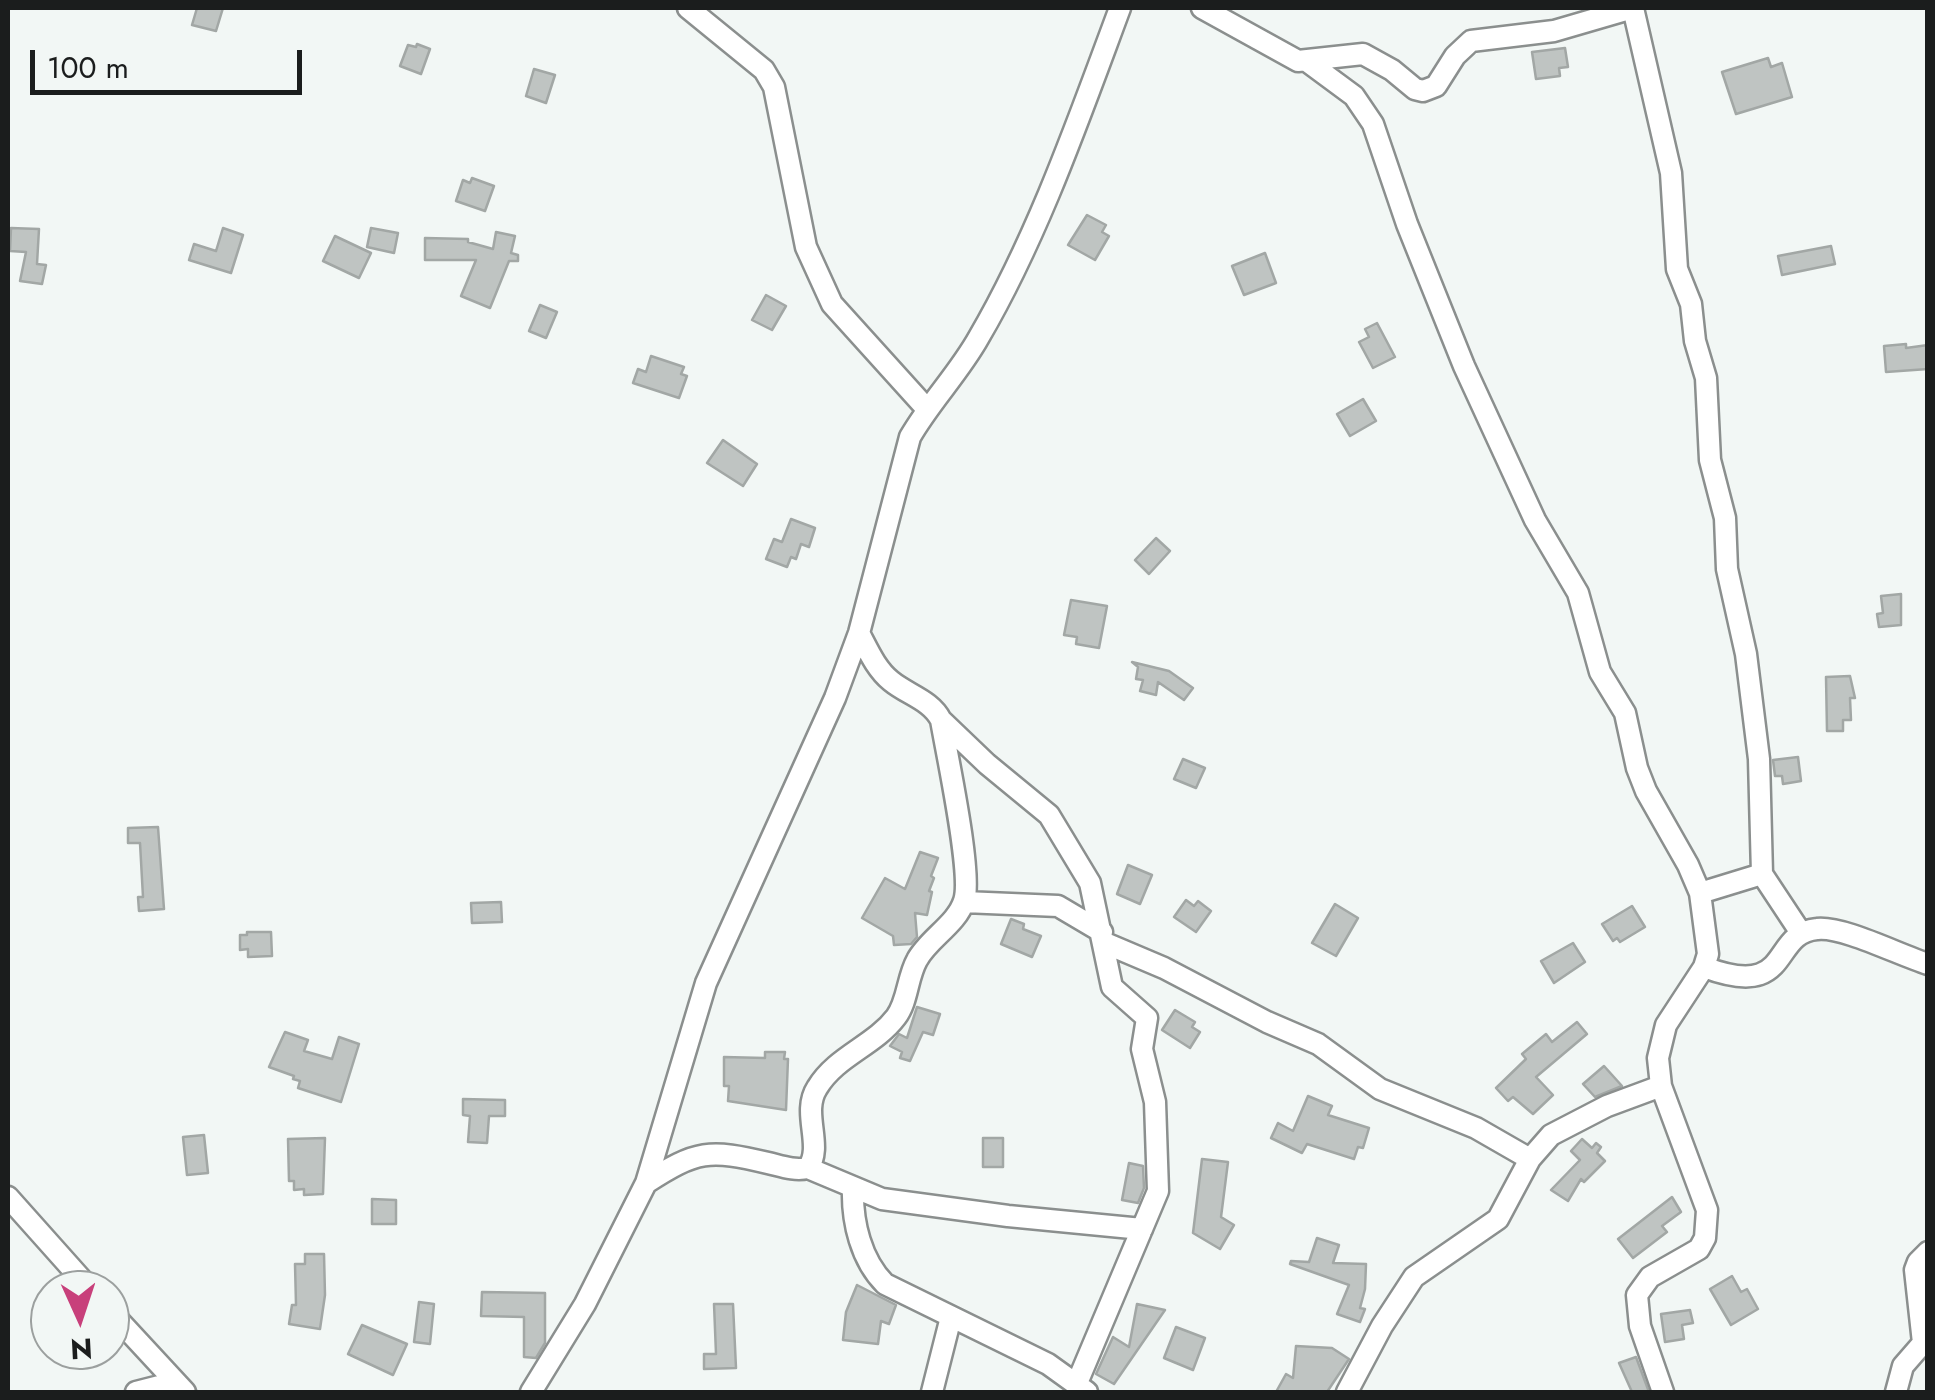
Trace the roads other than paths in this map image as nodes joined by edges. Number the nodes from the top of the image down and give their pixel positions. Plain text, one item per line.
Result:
1 (688, 8) edge
2 (1120, 8) edge
3 (1202, 8) edge
4 (1633, 8) edge
5 (1308, 62) junction
6 (926, 408) junction
7 (859, 633) junction
8 (942, 720) junction
9 (1762, 874) junction
10 (1700, 893) junction
11 (964, 902) junction
12 (1801, 933) junction
13 (1104, 938) junction
14 (1928, 964) edge
15 (1704, 967) junction
16 (1661, 1086) junction
17 (1530, 1159) junction
18 (808, 1168) junction
19 (646, 1183) junction
20 (853, 1189) junction
21 (8, 1196) edge
22 (1142, 1228) junction
23 (1928, 1252) edge
24 (73, 1270) edge
25 (952, 1317) junction
26 (130, 1333) edge
27 (180, 1387) edge
28 (1082, 1388) edge
29 (136, 1392) edge
30 (530, 1392) edge
31 (932, 1392) edge
32 (1346, 1392) edge
33 (1663, 1392) edge
34 (1896, 1392) edge

1 - 6 street
2 - 6 street
3 - 5 street
4 - 5 street
4 - 9 street
5 - 10 street
6 - 7 street
7 - 8 street
7 - 19 street
8 - 11 street
8 - 13 street
9 - 10 street
9 - 12 street
10 - 15 street
11 - 13 street
11 - 18 street
12 - 14 street
12 - 15 street
13 - 17 street
13 - 22 street
15 - 16 street
16 - 17 street
16 - 33 street
17 - 32 street
18 - 19 street
18 - 20 street
19 - 30 street
20 - 22 street
20 - 25 street
21 - 24 street
22 - 28 street
23 - 34 street
25 - 28 street
25 - 31 street
26 - 27 street
27 - 29 street

